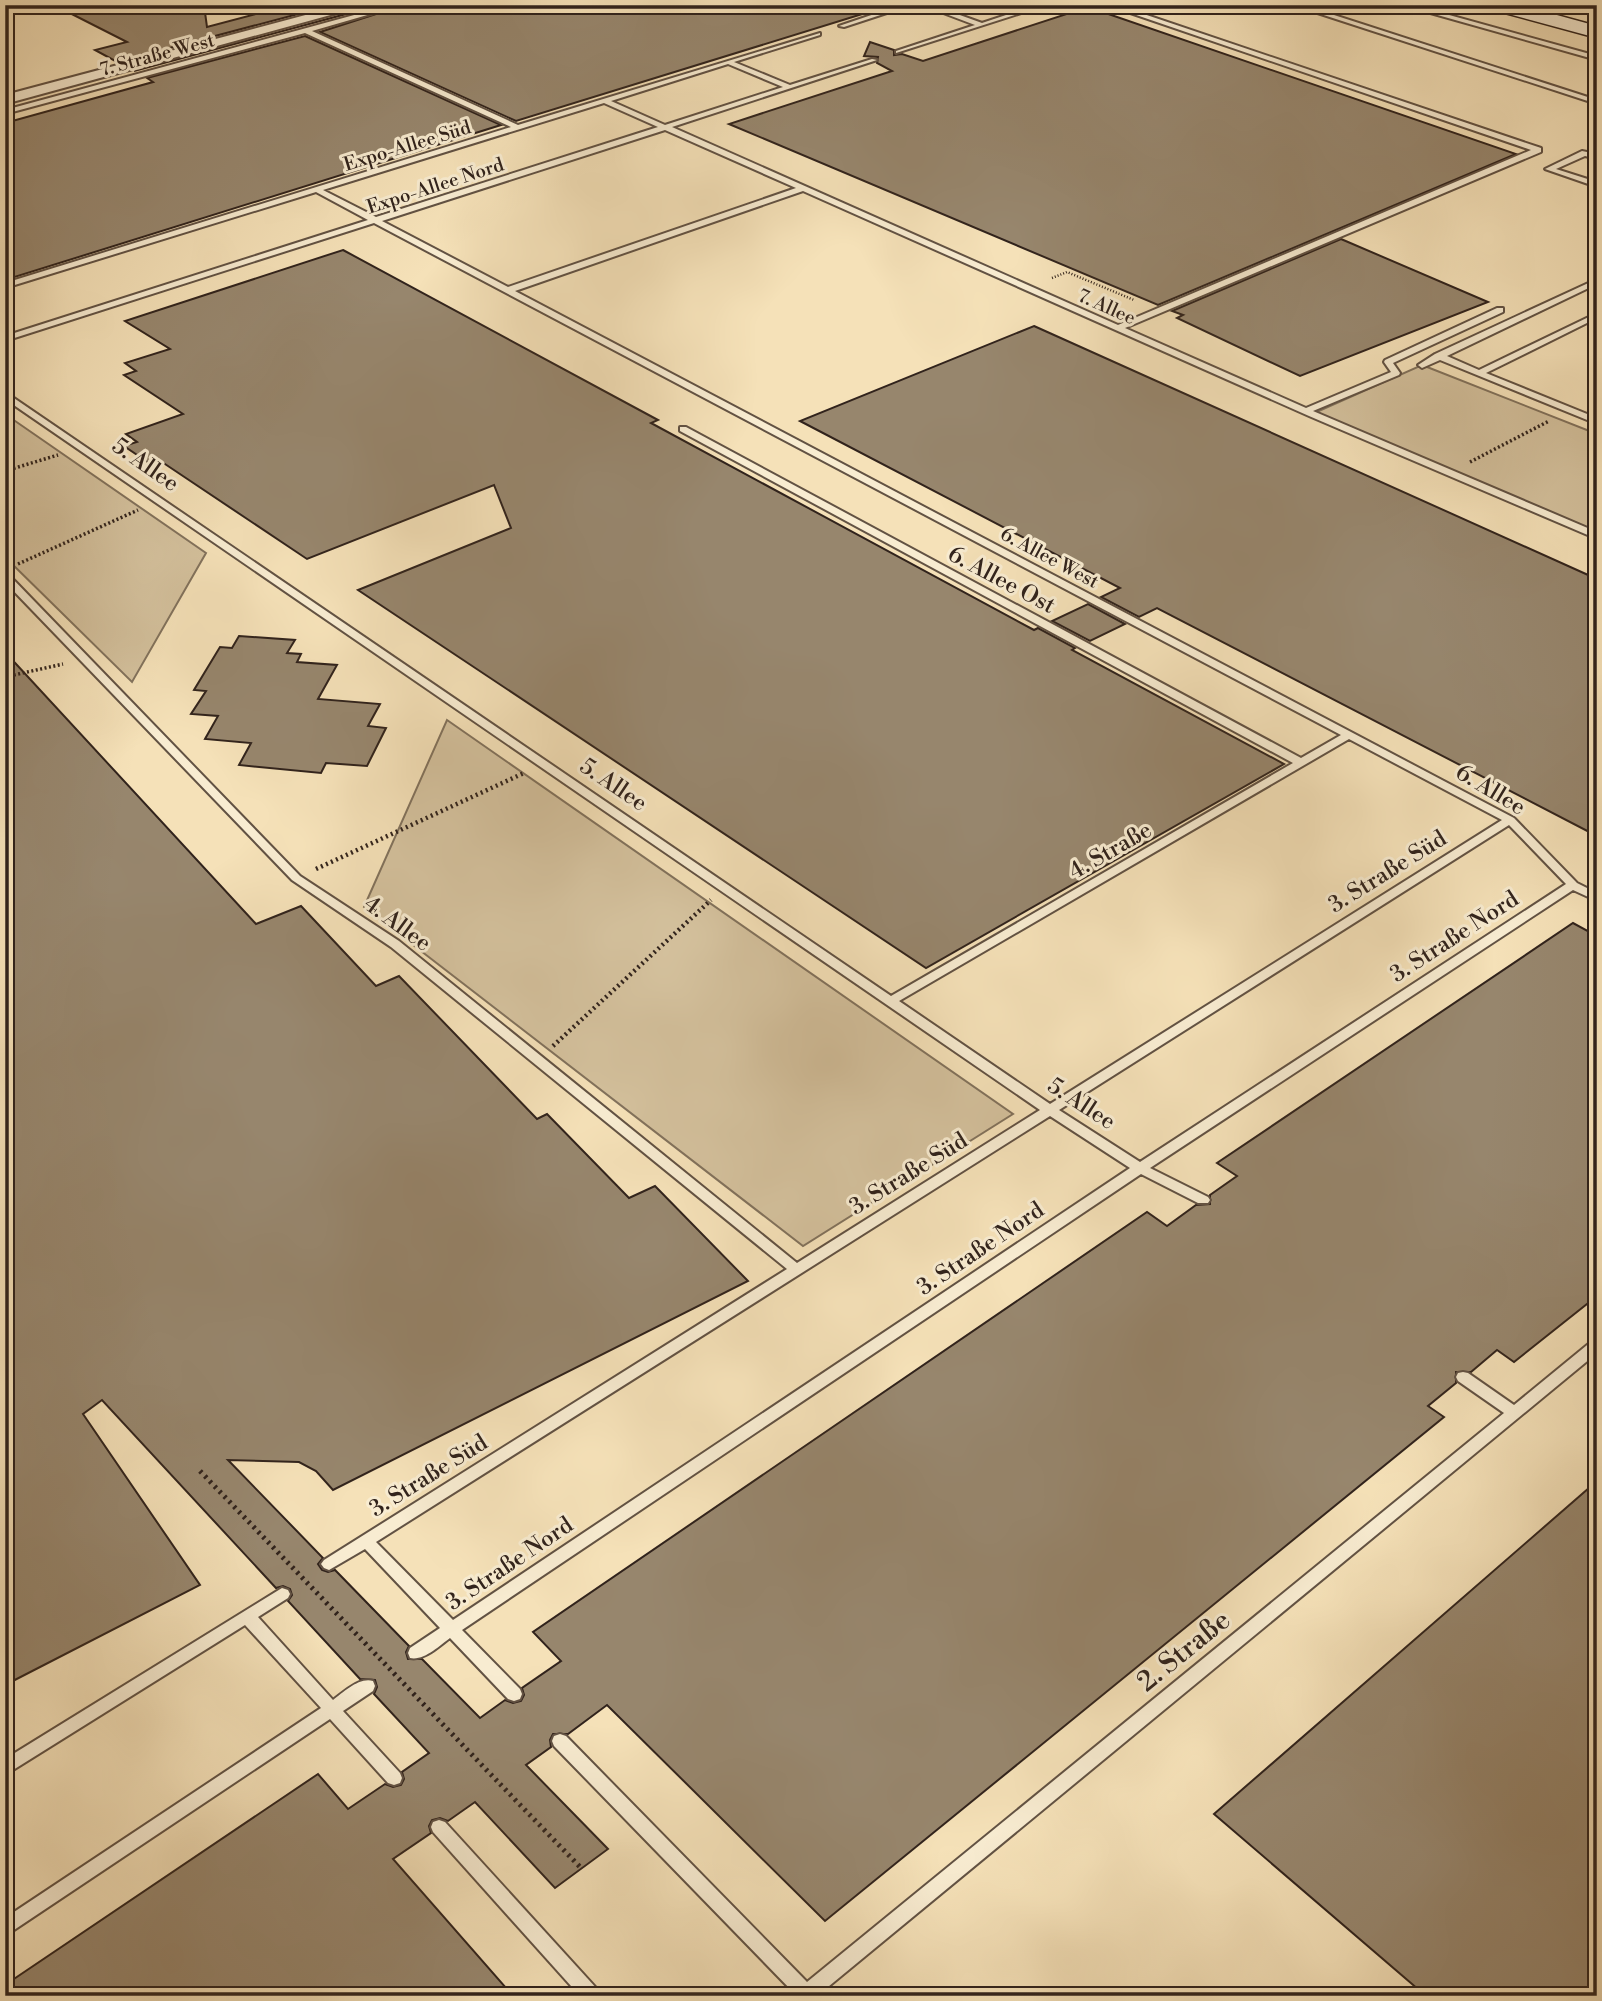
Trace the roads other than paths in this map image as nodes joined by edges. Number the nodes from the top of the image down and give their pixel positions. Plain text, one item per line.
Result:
1 (360, 5) edge
2 (399, 5) edge
3 (908, 5) edge
4 (925, 5) edge
5 (1043, 5) edge
6 (1110, 5) edge
7 (1296, 5) edge
8 (1405, 5) edge
9 (1497, 5) edge
10 (982, 25) junction
11 (842, 26) dead end
12 (305, 30) junction
13 (1597, 32) edge
14 (818, 34) dead end
15 (898, 52) dead end
16 (1597, 58) edge
17 (874, 60) dead end
18 (729, 62) junction
19 (790, 87) junction
20 (5, 100) edge
21 (606, 101) junction
22 (1597, 102) edge
23 (5, 112) edge
24 (518, 127) junction
25 (665, 127) junction
26 (1597, 157) edge
27 (1597, 185) edge
28 (804, 188) junction
29 (316, 189) junction
30 (376, 220) junction
31 (1597, 281) edge
32 (5, 286) edge
33 (509, 290) junction
34 (1500, 310) dead end
35 (1597, 315) edge
36 (1118, 328) junction
37 (5, 340) edge
38 (1438, 356) junction
39 (1422, 365) dead end
40 (1479, 373) junction
41 (5, 395) edge
42 (735, 409) joint
43 (1306, 411) junction
44 (1597, 421) edge
45 (683, 429) dead end
46 (1597, 536) edge
47 (5, 576) edge
48 (1349, 735) junction
49 (1302, 762) junction
50 (1510, 820) junction
51 (1573, 885) junction
52 (1597, 898) edge
53 (891, 1001) junction
54 (1051, 1111) junction
55 (1140, 1168) junction
56 (1203, 1200) dead end
57 (797, 1270) junction
58 (1597, 1345) edge
59 (1463, 1377) dead end
60 (1515, 1412) junction
61 (366, 1541) junction
62 (330, 1564) dead end
63 (282, 1594) dead end
64 (247, 1616) junction
65 (452, 1629) junction
66 (416, 1653) dead end
67 (367, 1686) dead end
68 (514, 1694) dead end
69 (332, 1709) junction
70 (560, 1741) dead end
71 (5, 1768) edge
72 (394, 1778) dead end
73 (439, 1827) dead end
74 (5, 1928) edge
75 (804, 1994) edge
76 (592, 1996) edge

1 - 20 street
2 - 12 lane, 7. Straße West
3 - 11 lane
4 - 10 lane
5 - 10 lane
6 - 36 lane
7 - 22 lane
8 - 16 lane
9 - 13 main road
10 - 15 lane
12 - 23 lane, 7. Straße West
12 - 24 lane
14 - 18 lane, Expo-Allee Süd
17 - 19 lane, Expo-Allee Nord
18 - 19 lane
18 - 21 lane, Expo-Allee Süd
19 - 25 lane, Expo-Allee Nord
21 - 24 lane, Expo-Allee Süd
21 - 25 lane, 7. Allee
24 - 29 lane, Expo-Allee Süd
25 - 28 lane, 7. Allee
25 - 30 lane, Expo-Allee Nord
26 - 27 lane
28 - 33 lane
28 - 36 lane, 7. Allee
29 - 30 lane
29 - 32 lane, Expo-Allee Süd
30 - 33 lane
30 - 37 lane, Expo-Allee Nord
31 - 38 lane
33 - 42 lane
34 - 43 lane
35 - 40 lane
36 - 43 lane, 7. Allee
38 - 39 lane
38 - 40 lane
40 - 44 lane
41 - 53 lane, 5. Allee
42 - 48 lane, 6. Allee West
43 - 46 lane, 7. Allee
45 - 49 lane, 6. Allee Ost
47 - 57 lane, 4. Allee
48 - 49 lane, 4. Straße
48 - 50 lane, 6. Allee
49 - 53 lane, 4. Straße
50 - 51 lane, 6. Allee
50 - 54 lane, 3. Straße Süd
51 - 52 lane, 6. Allee
51 - 55 lane, 3. Straße Nord
53 - 54 lane, 5. Allee
54 - 55 lane, 5. Allee
54 - 57 lane, 3. Straße Süd
55 - 56 lane, 5. Allee
55 - 65 lane, 3. Straße Nord
57 - 61 lane, 3. Straße Süd
58 - 60 lane, 2. Straße
59 - 60 lane
60 - 75 lane, 2. Straße
61 - 62 lane, 3. Straße Süd
61 - 65 lane
63 - 64 lane
64 - 69 lane
64 - 71 lane
65 - 66 lane, 3. Straße Nord
65 - 68 lane
67 - 69 lane
69 - 72 lane
69 - 74 lane
70 - 75 lane
73 - 76 lane

